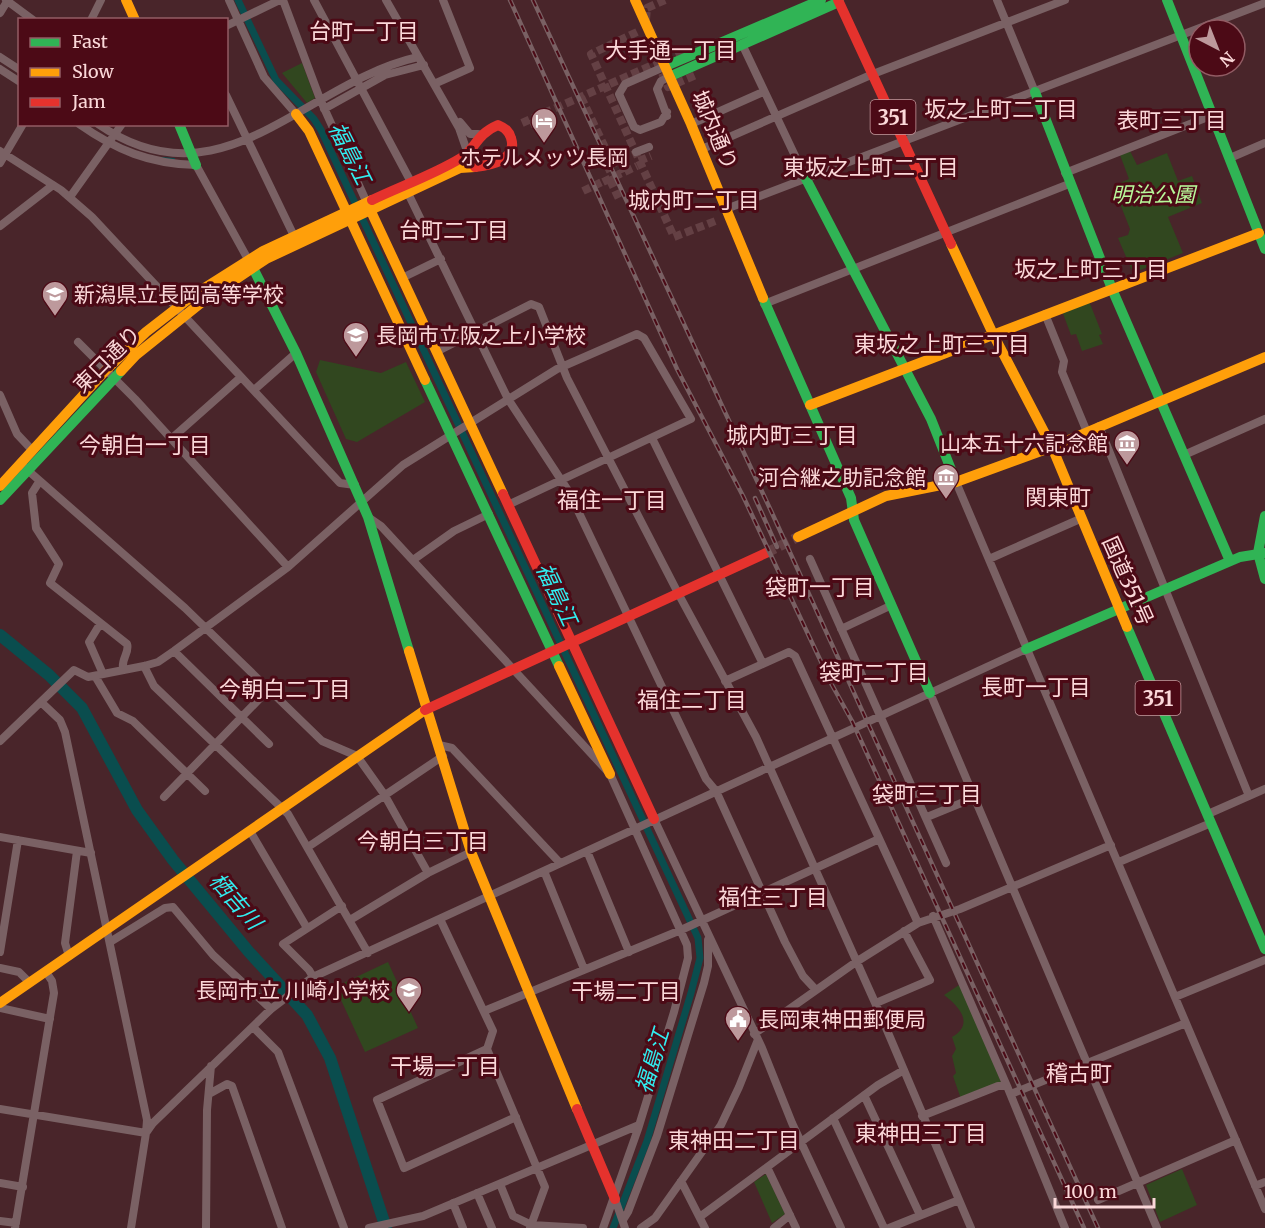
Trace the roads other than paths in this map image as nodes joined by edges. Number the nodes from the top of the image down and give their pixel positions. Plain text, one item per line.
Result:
1 (7, 0) edge
2 (101, 0) edge
3 (126, 0) edge
4 (229, 0) edge
5 (281, 0) edge
6 (314, 0) edge
7 (386, 0) edge
8 (443, 0) edge
9 (635, 0) edge
10 (820, 0) edge
11 (997, 0) edge
12 (1065, 0) edge
13 (1167, 0) edge
14 (841, 1) edge
15 (1265, 3) edge
16 (0, 13) edge
17 (30, 18) edge
18 (93, 18) edge
19 (134, 18) edge
20 (238, 21) junction
21 (1006, 23) junction
22 (228, 25) edge
23 (1182, 37) junction
24 (742, 44) junction
25 (0, 57) edge
26 (418, 57) junction
27 (424, 65) junction
28 (0, 69) edge
29 (18, 69) edge
30 (669, 71) junction
31 (873, 74) junction
32 (354, 80) junction
33 (18, 81) edge
34 (434, 84) junction
35 (359, 89) junction
36 (1035, 92) junction
37 (764, 93) junction
38 (228, 99) edge
39 (317, 102) junction
40 (324, 109) junction
41 (298, 114) junction
42 (1213, 115) junction
43 (452, 116) junction
44 (774, 116) junction
45 (692, 124) junction
46 (22, 126) edge
47 (82, 126) edge
48 (101, 126) edge
49 (121, 126) edge
50 (180, 126) edge
51 (478, 134) junction
52 (114, 136) junction
53 (248, 141) junction
54 (904, 142) junction
55 (1265, 143) edge
56 (108, 144) junction
57 (648, 149) dead end
58 (702, 149) junction
59 (3, 152) edge
60 (191, 152) junction
61 (468, 152) junction
62 (636, 152) tunnel mouth
63 (1230, 158) junction
64 (0, 163) edge
65 (196, 165) junction
66 (460, 168) junction
67 (1065, 173) junction
68 (806, 180) junction
69 (1069, 184) junction
70 (53, 185) junction
71 (408, 187) junction
72 (70, 197) junction
73 (368, 207) junction
74 (726, 209) junction
75 (351, 215) junction
76 (0, 226) edge
77 (946, 232) junction
78 (1259, 233) junction
79 (294, 236) junction
80 (1265, 249) edge
81 (441, 259) junction
82 (250, 264) junction
83 (853, 268) junction
84 (402, 278) junction
85 (1112, 289) junction
86 (764, 304) junction
87 (179, 312) junction
88 (1045, 314) junction
89 (476, 331) junction
90 (993, 334) junction
91 (78, 342) dead end
92 (436, 352) junction
93 (296, 353) junction
94 (1265, 357) edge
95 (564, 368) junction
96 (905, 368) junction
97 (110, 373) junction
98 (241, 377) junction
99 (255, 390) junction
100 (0, 395) edge
101 (508, 399) junction
102 (1161, 402) junction
103 (810, 405) junction
104 (1265, 419) edge
105 (468, 424) junction
106 (1099, 426) junction
107 (454, 432) junction
108 (1087, 432) junction
109 (652, 438) junction
110 (171, 440) junction
111 (1052, 447) junction
112 (33, 451) junction
113 (1184, 455) junction
114 (608, 456) junction
115 (24, 468) junction
116 (561, 479) junction
117 (39, 482) junction
118 (956, 482) junction
119 (355, 484) junction
120 (0, 486) edge
121 (0, 500) edge
122 (361, 500) junction
123 (508, 505) junction
124 (852, 511) junction
125 (489, 514) junction
126 (1265, 516) edge
127 (368, 517) junction
128 (1080, 519) junction
129 (798, 537) tunnel mouth
130 (766, 553) tunnel mouth
131 (1262, 553) edge
132 (810, 559) dead end
133 (989, 559) junction
134 (413, 560) junction
135 (1230, 561) junction
136 (288, 567) junction
137 (718, 575) junction
138 (1265, 579) edge
139 (1166, 590) junction
140 (678, 593) junction
141 (892, 605) junction
142 (1120, 609) junction
143 (628, 616) junction
144 (100, 624) junction
145 (206, 628) junction
146 (841, 629) junction
147 (571, 643) junction
148 (1026, 649) junction
149 (555, 650) junction
150 (174, 651) junction
151 (763, 664) junction
152 (144, 666) junction
153 (123, 669) junction
154 (514, 669) junction
155 (99, 675) junction
156 (725, 681) junction
157 (268, 690) junction
158 (930, 693) junction
159 (43, 702) junction
160 (428, 708) junction
161 (882, 715) junction
162 (242, 717) junction
163 (831, 738) junction
164 (0, 741) edge
165 (269, 744) dead end
166 (214, 745) junction
167 (439, 745) junction
168 (357, 756) junction
169 (443, 756) junction
170 (768, 767) junction
171 (187, 774) junction
172 (610, 774) junction
173 (1265, 789) edge
174 (205, 790) dead end
175 (716, 791) junction
176 (384, 794) junction
177 (1249, 796) junction
178 (164, 797) dead end
179 (976, 797) junction
180 (281, 809) junction
181 (927, 817) junction
182 (1209, 818) junction
183 (653, 820) junction
184 (637, 827) junction
185 (250, 831) junction
186 (0, 837) edge
187 (879, 839) junction
188 (18, 840) junction
189 (1111, 845) junction
190 (308, 847) junction
191 (77, 851) junction
192 (587, 851) junction
193 (471, 852) junction
194 (91, 853) junction
195 (946, 862) dead end
196 (1119, 862) junction
197 (560, 863) junction
198 (815, 869) junction
199 (544, 871) junction
200 (428, 873) junction
201 (1013, 884) junction
202 (763, 893) junction
203 (490, 896) junction
204 (342, 906) junction
205 (933, 916) junction
206 (350, 920) junction
207 (440, 920) junction
208 (699, 922) junction
209 (918, 923) junction
210 (307, 928) junction
211 (683, 929) junction
212 (705, 929) junction
213 (106, 930) junction
214 (904, 931) junction
215 (110, 942) junction
216 (1265, 949) edge
217 (0, 952) edge
218 (629, 952) junction
219 (368, 953) junction
220 (69, 956) junction
221 (1265, 960) edge
222 (856, 962) junction
223 (0, 968) edge
224 (584, 969) junction
225 (46, 972) junction
226 (310, 979) junction
227 (30, 983) junction
228 (816, 990) junction
229 (529, 992) junction
230 (1175, 997) junction
231 (0, 1003) edge
232 (876, 1003) junction
233 (0, 1008) edge
234 (273, 1008) junction
235 (484, 1011) junction
236 (50, 1019) junction
237 (1186, 1023) junction
238 (253, 1027) junction
239 (756, 1038) junction
240 (487, 1048) junction
241 (1086, 1065) junction
242 (211, 1066) junction
243 (904, 1070) junction
244 (1007, 1086) junction
245 (209, 1094) junction
246 (1011, 1094) junction
247 (864, 1095) junction
248 (0, 1109) edge
249 (35, 1115) junction
250 (922, 1116) junction
251 (516, 1117) junction
252 (832, 1118) junction
253 (639, 1125) junction
254 (146, 1133) junction
255 (1236, 1140) junction
256 (800, 1142) junction
257 (593, 1144) junction
258 (767, 1167) junction
259 (537, 1168) junction
260 (681, 1181) junction
261 (1265, 1182) edge
262 (0, 1183) edge
263 (500, 1184) junction
264 (1136, 1184) junction
265 (1255, 1186) junction
266 (23, 1187) junction
267 (477, 1193) junction
268 (614, 1197) junction
269 (959, 1200) junction
270 (1098, 1200) dead end
271 (453, 1203) junction
272 (1265, 1209) edge
273 (790, 1215) junction
274 (920, 1215) junction
275 (701, 1216) junction
276 (623, 1220) edge
277 (0, 1221) edge
278 (16, 1226) edge
279 (531, 1227) edge
280 (130, 1228) edge
281 (206, 1228) edge
282 (282, 1228) edge
283 (344, 1228) edge
284 (369, 1228) edge
285 (462, 1228) edge
286 (492, 1228) edge
287 (583, 1228) edge
288 (603, 1228) edge
289 (641, 1228) edge
290 (705, 1228) edge
291 (774, 1228) edge
292 (796, 1228) edge
293 (841, 1228) edge
294 (884, 1228) edge
295 (890, 1228) edge
296 (971, 1228) edge
297 (1065, 1228) edge
298 (1157, 1228) edge

1 - 16 street
1 - 17 street
2 - 18 street
3 - 19 main road
4 - 20 street
5 - 20 street
5 - 39 street
6 - 32 street
7 - 26 street
8 - 34 street
9 - 30 main road, 城内通り
10 - 30 main road
11 - 21 street
12 - 21 street
13 - 23 main road
14 - 24 main road
14 - 31 main road, 351
15 - 23 street
20 - 22 street
20 - 41 street
21 - 31 street
21 - 36 street
23 - 36 street
23 - 42 main road
24 - 30 main road
24 - 37 street
25 - 29 street
26 - 27 street
26 - 32 street
27 - 34 street
27 - 35 street
28 - 33 street
30 - 30 street
30 - 45 main road, 城内通り
31 - 44 street
31 - 54 main road, 351
32 - 35 street
32 - 39 street
34 - 43 street
35 - 40 street
35 - 71 street
36 - 54 street
36 - 67 main road
37 - 44 street
37 - 45 street
38 - 53 street
39 - 40 street
39 - 41 street
40 - 73 street
41 - 53 street
41 - 75 main road
42 - 63 main road
42 - 67 street
43 - 51 street
43 - 61 street
44 - 58 street
44 - 68 street
45 - 58 main road, 城内通り
46 - 59 street
47 - 56 street
48 - 52 street
49 - 52 street
50 - 60 main road
51 - 61 main road
51 - 66 main road
52 - 56 street
52 - 60 street
53 - 60 street
53 - 79 street
54 - 68 street
54 - 77 main road, 351
55 - 63 street
56 - 65 street
56 - 72 street
57 - 62 street
58 - 74 main road, 城内通り
59 - 64 street
59 - 70 street
60 - 65 main road
61 - 66 street
61 - 71 main road
63 - 78 main road
65 - 82 street
66 - 71 main road
67 - 69 main road
68 - 74 street
68 - 83 main road
69 - 77 street
69 - 85 main road
70 - 72 street
70 - 76 street
71 - 73 main road
71 - 81 street
72 - 87 street
73 - 75 main road
73 - 84 main road
74 - 86 main road, 城内通り
75 - 79 main road, 東口通り
75 - 82 main road, 東口通り
75 - 107 main road
77 - 83 street
77 - 90 main road, 国道351号 / 351
78 - 80 main road
78 - 85 main road
79 - 82 main road, 東口通り
81 - 84 street
81 - 89 street
82 - 87 main road, 東口通り
82 - 93 main road
83 - 86 street
83 - 96 main road
84 - 92 main road
85 - 88 main road
85 - 102 main road
86 - 103 main road, 城内通り
87 - 97 main road, 東口通り
87 - 98 street
88 - 90 main road
88 - 108 street
89 - 92 street
89 - 95 street
89 - 101 street
90 - 96 main road
90 - 111 main road, 国道351号 / 351
91 - 97 street
92 - 105 main road
93 - 99 street
93 - 119 main road
94 - 102 main road
95 - 101 street
95 - 109 street
95 - 114 street
96 - 103 main road
96 - 118 main road
97 - 110 street
97 - 112 main road, 東口通り
97 - 115 main road, 東口通り
98 - 99 street
98 - 110 street
99 - 119 street
100 - 112 street
101 - 105 street
101 - 116 street
102 - 106 main road
102 - 113 main road
103 - 124 main road, 城内通り
104 - 113 street
105 - 107 street
105 - 123 main road
106 - 108 main road
106 - 139 street
107 - 122 street
107 - 125 main road
108 - 111 main road
109 - 114 street
109 - 137 street
110 - 136 street
111 - 118 main road
111 - 128 main road, 国道351号 / 351
112 - 115 main road, 東口通り
113 - 135 main road
114 - 116 street
114 - 140 street
115 - 117 street
115 - 120 main road, 東口通り
115 - 121 main road, 東口通り
116 - 123 street
116 - 143 street
117 - 144 street
117 - 145 street
118 - 124 main road
118 - 133 street
119 - 122 main road
122 - 127 main road
122 - 136 street
123 - 147 main road
124 - 129 main road
124 - 141 main road, 城内通り
125 - 134 street
125 - 149 main road
126 - 131 main road
127 - 134 street
127 - 160 main road
128 - 133 street
128 - 142 main road, 国道351号 / 351
130 - 137 main road
131 - 135 main road
131 - 138 main road
132 - 146 street
133 - 148 street
134 - 154 street
135 - 139 main road
136 - 145 street
137 - 140 main road
137 - 151 street
139 - 142 main road
139 - 177 street
140 - 143 main road
140 - 156 street
141 - 146 street
141 - 158 main road, 城内通り
142 - 148 main road
142 - 182 main road, 国道351号 / 351
143 - 147 main road
143 - 175 street
144 - 153 street
144 - 155 street
145 - 150 street
145 - 157 street
146 - 161 street
147 - 149 main road
147 - 183 main road
148 - 158 street
148 - 189 street
149 - 154 main road
149 - 172 main road
150 - 152 street
150 - 162 street
151 - 156 street
151 - 163 street
152 - 153 street
152 - 166 street
153 - 155 street
154 - 160 main road
154 - 172 street
155 - 159 street
155 - 171 street
156 - 170 street
157 - 162 street
157 - 168 street
158 - 161 street
158 - 179 street
159 - 164 street
159 - 194 street
160 - 167 main road
160 - 168 main road
161 - 163 street
161 - 181 street
162 - 165 street
162 - 166 street
163 - 170 street
163 - 187 street
166 - 171 street
166 - 180 street
167 - 169 main road
167 - 197 street
168 - 176 street
168 - 180 main road
169 - 176 street
169 - 193 main road
170 - 175 street
170 - 198 street
171 - 174 street
171 - 178 street
172 - 184 street
173 - 177 street
175 - 183 street
175 - 202 street
176 - 190 street
176 - 200 street
177 - 182 street
179 - 181 street
179 - 201 street
180 - 185 main road
180 - 190 street
181 - 195 street
182 - 196 street
182 - 216 main road, 国道351号 / 351
183 - 184 street
183 - 208 street
184 - 192 street
184 - 211 street
185 - 210 street
185 - 213 main road
186 - 188 street
187 - 198 street
187 - 209 street
188 - 191 street
188 - 217 street
189 - 196 street
189 - 201 street
190 - 204 street
191 - 194 street
191 - 220 street
192 - 197 street
192 - 218 street
193 - 200 street
193 - 203 main road
194 - 213 street
196 - 230 street
197 - 199 street
198 - 202 street
198 - 222 street
199 - 203 street
199 - 224 street
200 - 206 street
201 - 205 street
201 - 241 street
202 - 208 street
202 - 228 street
203 - 207 street
203 - 229 main road
204 - 206 street
204 - 210 street
205 - 209 street
205 - 244 street
206 - 219 street
207 - 219 street
207 - 235 street
208 - 211 street
208 - 212 street
209 - 214 street
210 - 226 street
211 - 218 street
211 - 253 street
212 - 239 street
212 - 276 street
213 - 215 street
213 - 220 main road
214 - 222 street
214 - 232 street
215 - 234 street
215 - 254 street
218 - 224 street
219 - 226 street
220 - 225 main road
221 - 230 street
222 - 228 street
222 - 232 street
223 - 227 street
224 - 229 street
225 - 227 main road
225 - 236 street
226 - 234 street
227 - 231 main road
228 - 239 street
229 - 235 street
229 - 257 main road
230 - 237 street
232 - 243 street
233 - 236 street
234 - 238 street
235 - 240 street
236 - 249 street
237 - 241 street
237 - 255 street
238 - 242 street
238 - 283 street
239 - 256 street
239 - 260 street
240 - 251 street
240 - 251 street
241 - 246 street
241 - 264 street
242 - 245 street
242 - 254 street
243 - 247 street
243 - 250 street
244 - 246 street
244 - 250 street
245 - 281 street
245 - 282 street
246 - 297 street
247 - 252 street
247 - 274 street
248 - 249 street
249 - 254 street
249 - 266 street
250 - 269 street
251 - 259 street
252 - 256 street
252 - 294 street
253 - 257 street
253 - 268 street
254 - 280 street
255 - 264 street
255 - 265 street
256 - 258 street
256 - 293 street
257 - 259 street
257 - 268 main road
258 - 273 street
258 - 275 street
259 - 263 street
259 - 279 street
260 - 275 street
260 - 289 street
261 - 265 street
262 - 266 street
263 - 267 street
263 - 279 street
264 - 270 street
264 - 298 street
265 - 272 street
266 - 278 street
267 - 271 street
267 - 286 street
268 - 276 street
268 - 288 street
269 - 274 street
269 - 296 street
271 - 284 street
271 - 285 street
273 - 291 street
273 - 292 street
274 - 295 street
275 - 290 street
277 - 278 street
279 - 287 street

